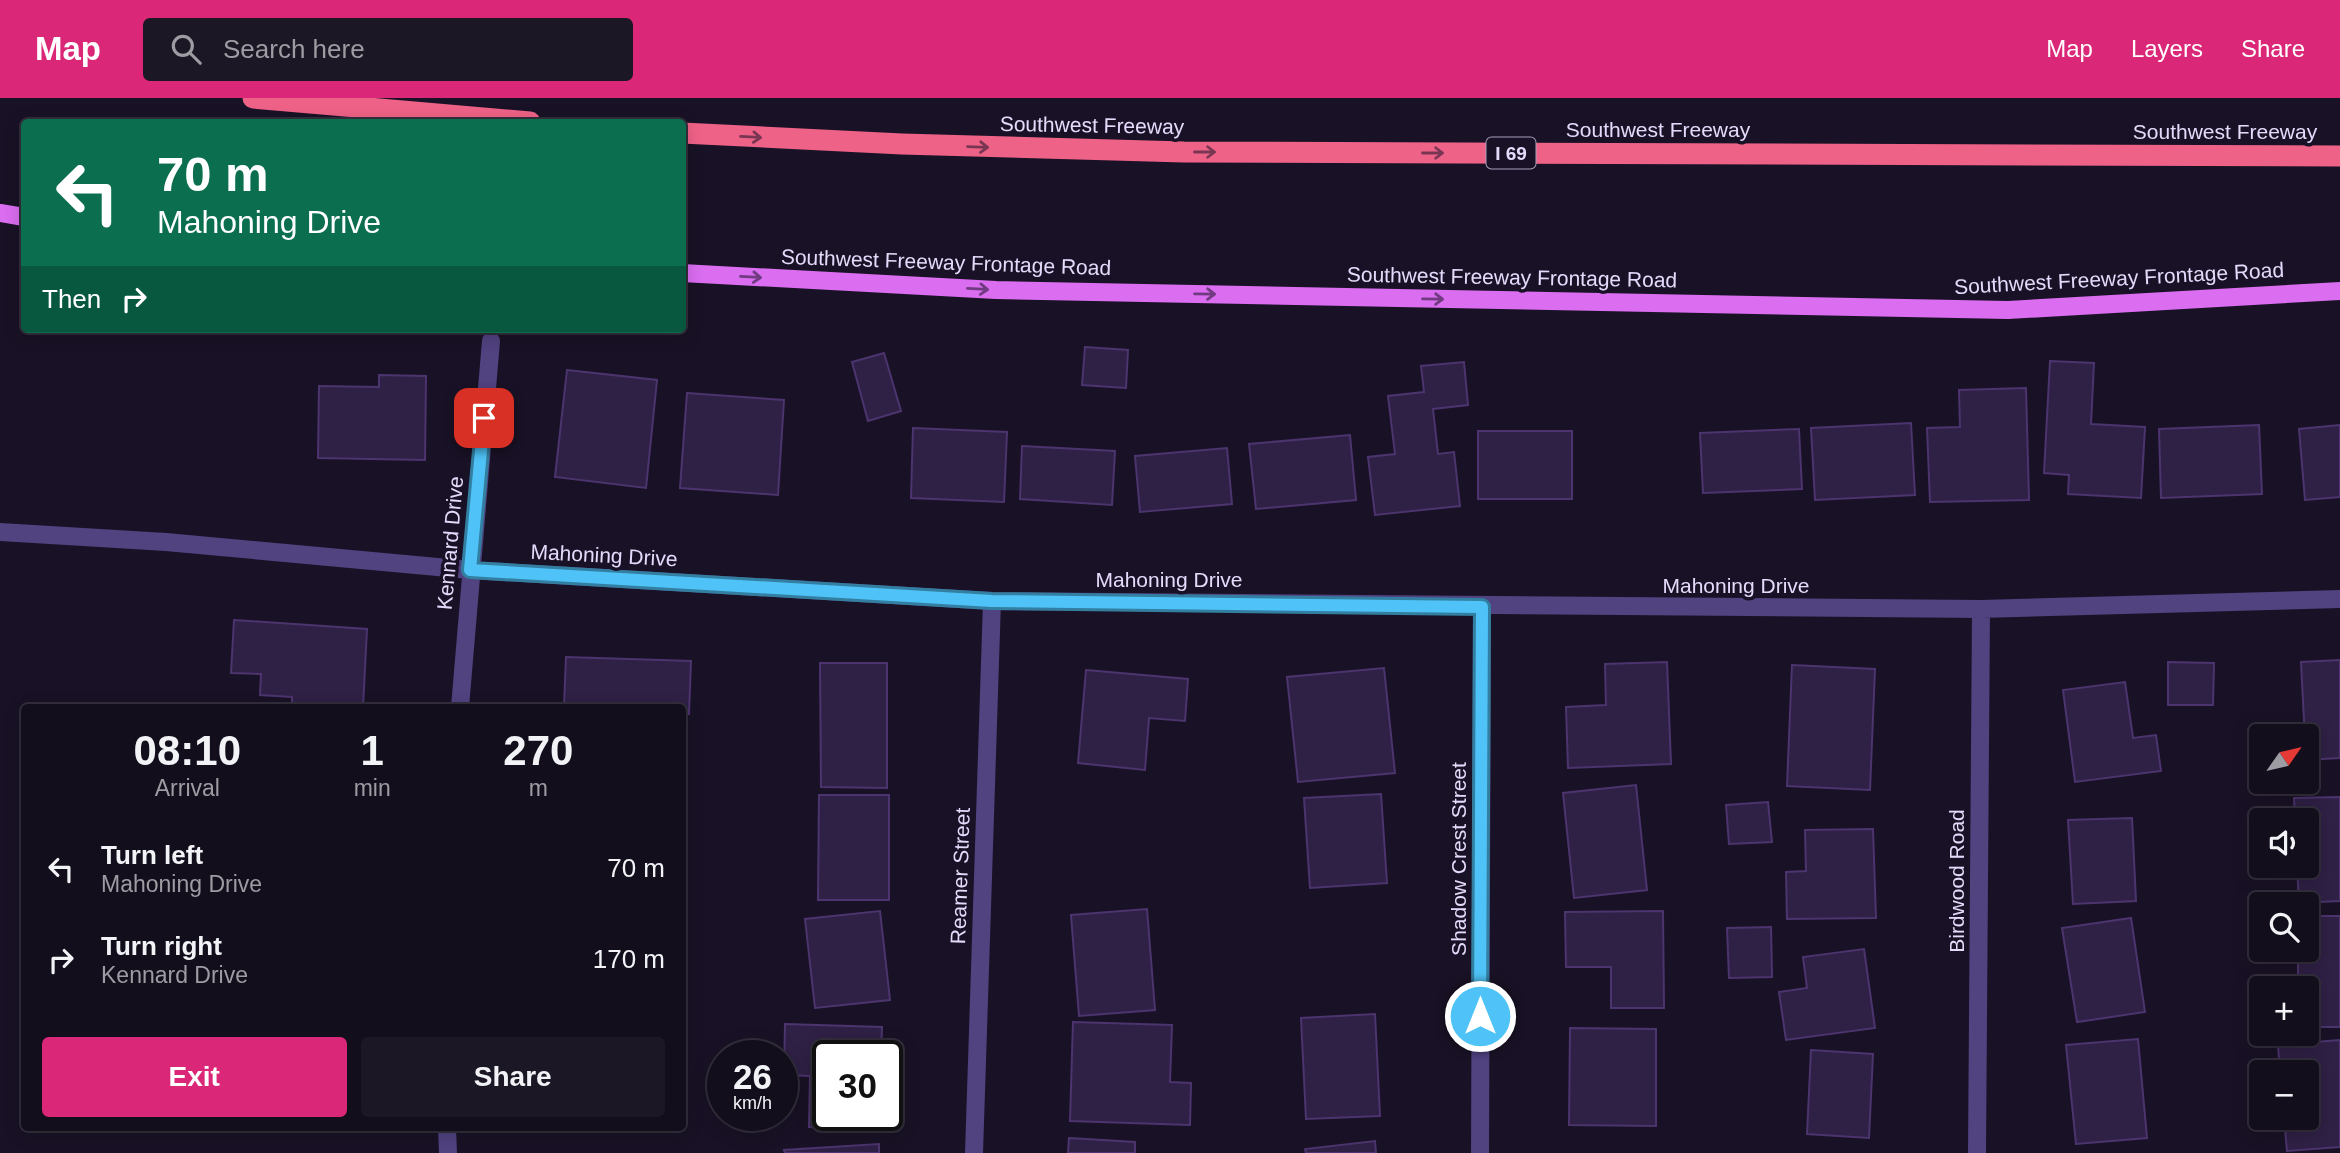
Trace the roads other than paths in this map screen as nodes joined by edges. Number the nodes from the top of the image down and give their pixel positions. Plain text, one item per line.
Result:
1 (253, 98) edge
2 (495, 119) edge
3 (686, 133) edge
4 (2340, 156) edge
5 (0, 213) edge
6 (21, 216) edge
7 (686, 273) edge
8 (2340, 291) edge
9 (491, 341) dead end
10 (0, 531) edge
11 (470, 570) junction
12 (2340, 599) edge
13 (992, 601) junction
14 (1482, 607) junction
15 (1981, 609) junction
16 (460, 704) edge
17 (447, 1131) edge
18 (448, 1153) edge
19 (974, 1153) edge
20 (1480, 1153) edge
21 (1977, 1153) edge

1 - 2 highway
3 -> 4 highway, Southwest Freeway / I 69
5 - 6 main road
7 -> 8 main road, Southwest Freeway Frontage Road
9 - 11 street, Kennard Drive
10 - 11 street, Mahoning Drive
11 - 13 street, Mahoning Drive
11 - 16 street, Kennard Drive
12 - 15 street, Mahoning Drive
13 - 14 street, Mahoning Drive
13 - 19 street, Reamer Street
14 - 15 street, Mahoning Drive
14 - 20 street, Shadow Crest Street
15 - 21 street, Birdwood Road
17 - 18 street

